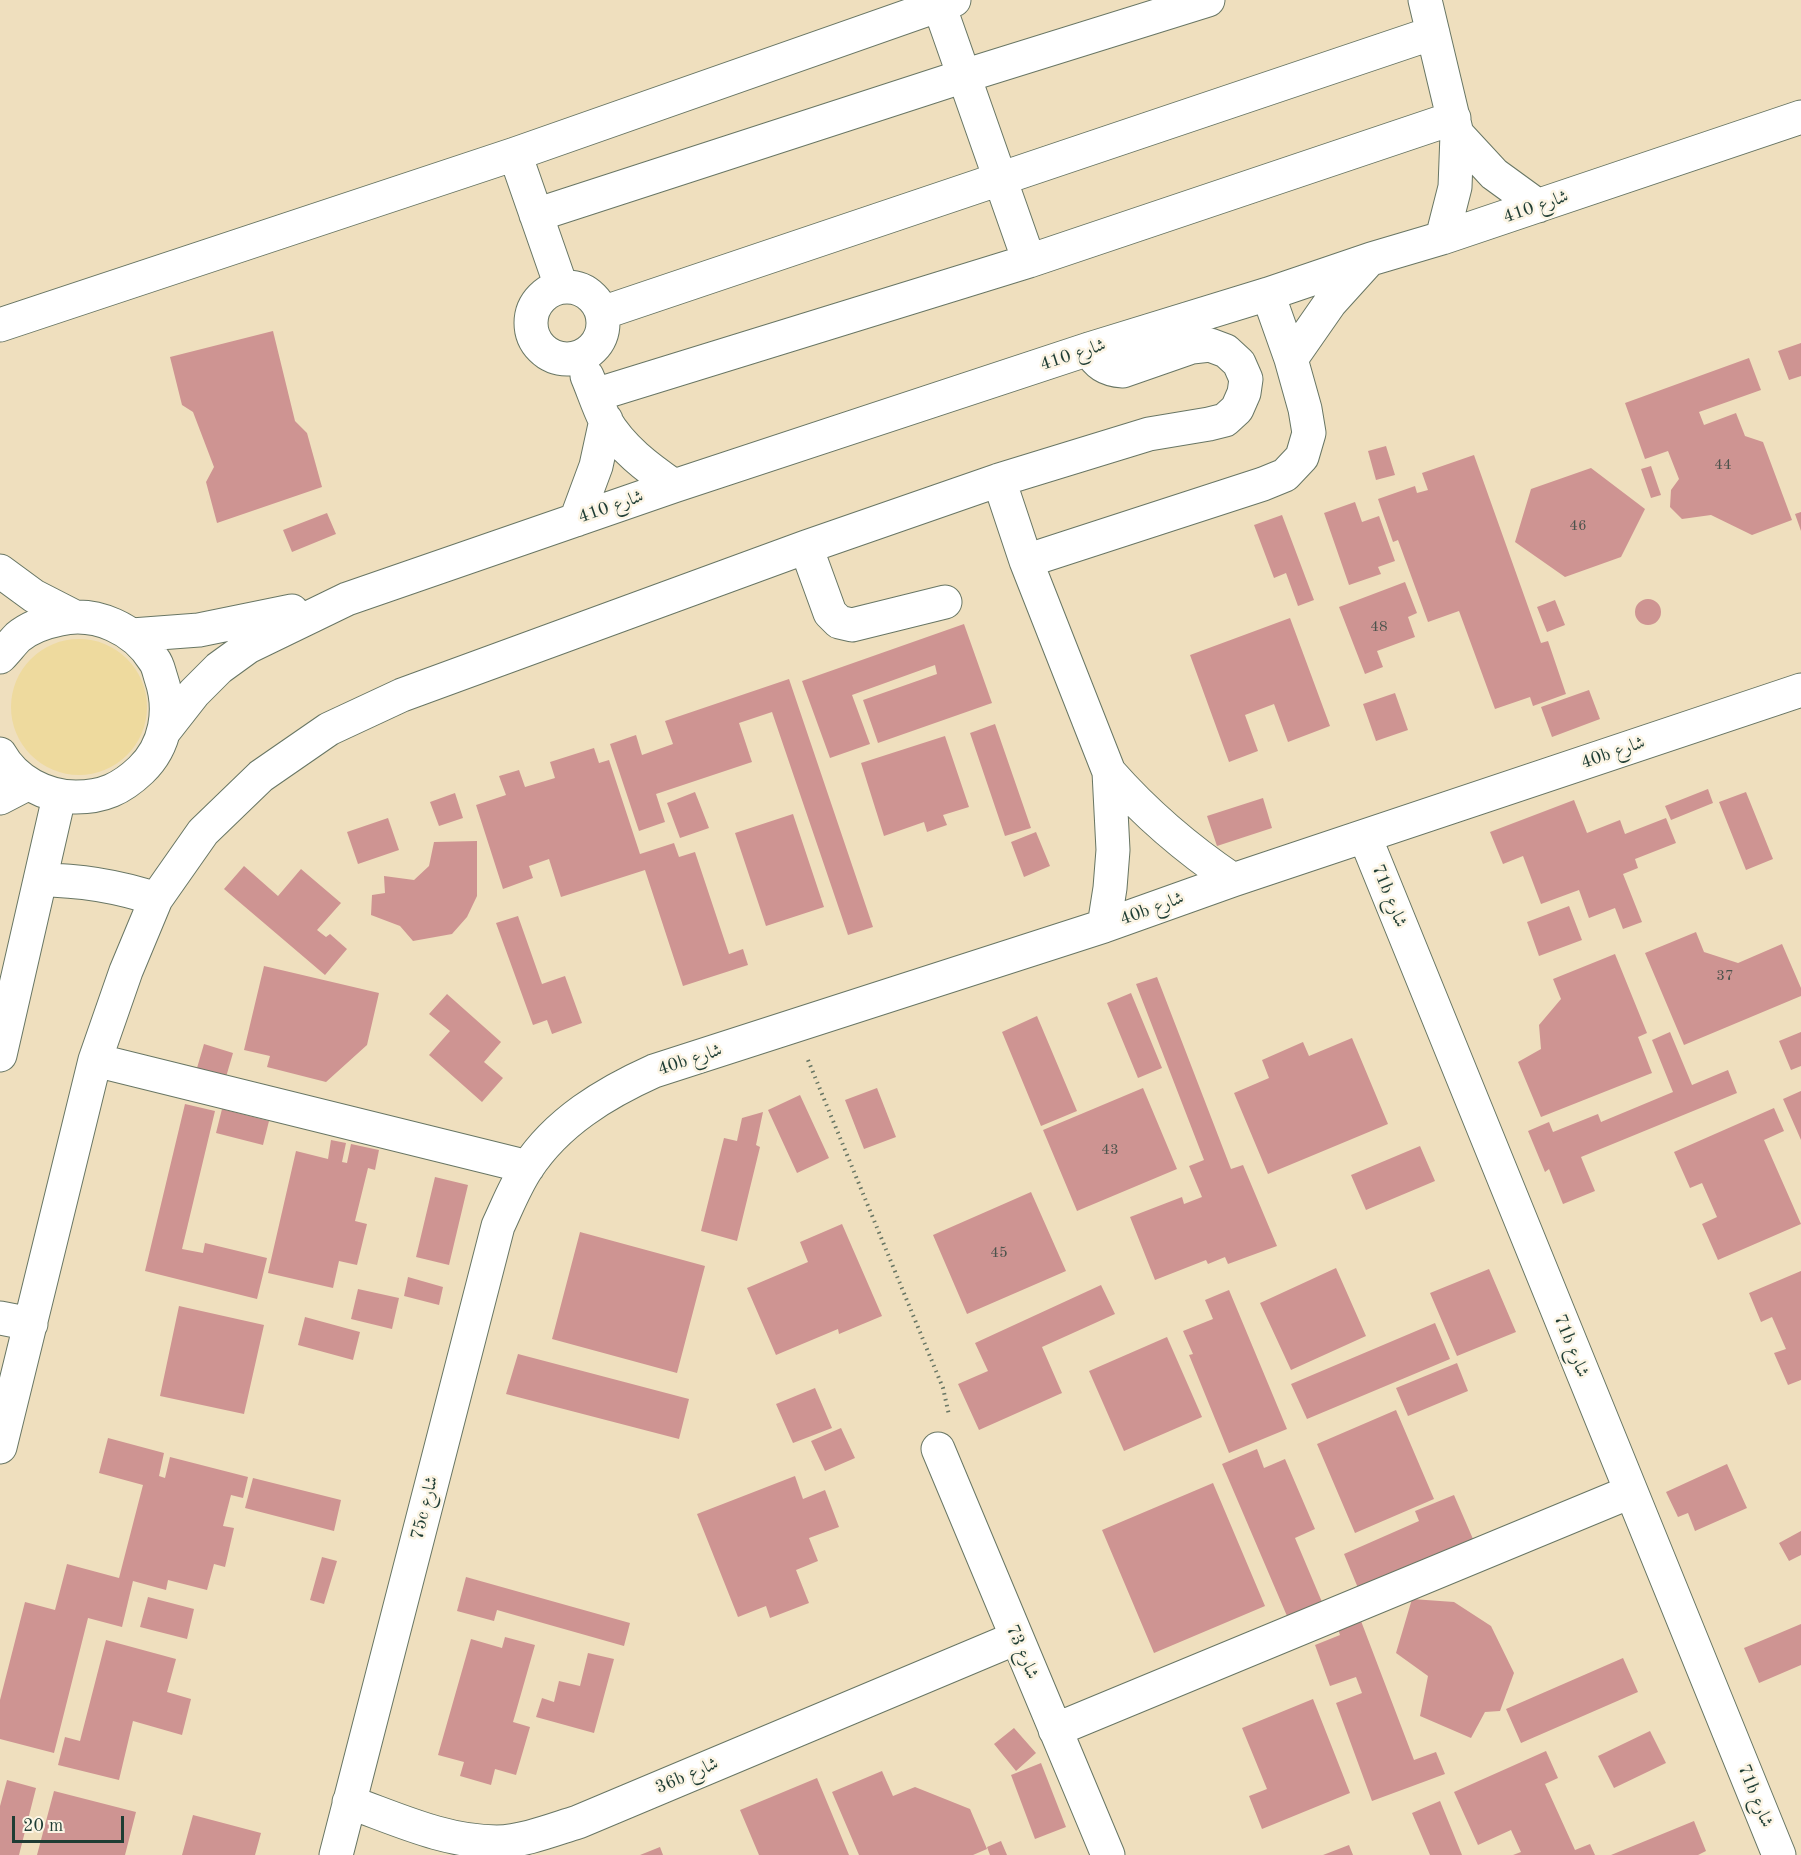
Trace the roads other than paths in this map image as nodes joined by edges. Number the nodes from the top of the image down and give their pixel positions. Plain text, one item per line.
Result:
1 (1208, 0) edge
2 (1425, 0) edge
3 (946, 2) edge
4 (1433, 33) junction
5 (964, 76) junction
6 (1801, 117) edge
7 (1455, 126) junction
8 (515, 154) junction
9 (1001, 178) junction
10 (1538, 206) junction
11 (536, 215) junction
12 (1442, 238) junction
13 (1371, 259) junction
14 (1029, 261) junction
15 (561, 286) junction
16 (1268, 294) junction
17 (602, 313) junction
18 (0, 325) edge
19 (1089, 350) junction
20 (580, 357) junction
21 (1291, 359) junction
22 (600, 408) junction
23 (999, 480) junction
24 (674, 486) junction
25 (576, 520) junction
26 (807, 547) junction
27 (1026, 561) junction
28 (0, 571) edge
29 (347, 599) junction
30 (945, 602) dead end
31 (73, 616) junction
32 (132, 635) junction
33 (0, 657) edge
34 (1801, 690) edge
35 (165, 730) junction
36 (0, 754) edge
37 (1109, 772) junction
38 (14, 791) edge
39 (59, 797) junction
40 (1365, 837) junction
41 (40, 880) junction
42 (1233, 880) junction
43 (156, 899) junction
44 (1104, 926) junction
45 (0, 1055) edge
46 (95, 1060) junction
47 (528, 1167) junction
48 (16, 1321) edge
49 (0, 1447) edge
50 (943, 1459) road end
51 (1630, 1492) junction
52 (1016, 1638) junction
53 (1055, 1730) junction
54 (349, 1802) junction
55 (336, 1855) edge
56 (1108, 1855) edge
57 (1779, 1855) edge

1 - 5 street
2 - 4 street
3 - 5 street
3 - 8 street
4 - 7 street
4 - 9 street
5 - 9 street
5 - 11 street
6 - 10 street, شارع 410
7 - 10 street
7 - 12 street
7 - 14 street
8 - 11 street
8 - 18 street
9 - 14 street
9 - 17 street
10 - 12 street, شارع 410
11 - 15 street
12 - 13 street, شارع 410
13 - 16 street, شارع 410
13 - 21 street
14 - 22 street
15 - 17 street
15 - 20 street
16 - 19 street, شارع 410
16 - 21 street
17 - 20 street
19 - 23 street
19 - 24 street, شارع 410
20 - 22 street
21 - 27 street
22 - 24 street
22 - 25 street
23 - 26 street
23 - 27 street
24 - 25 street, شارع 410
25 - 29 street, شارع 410
26 - 30 street
26 - 43 street
27 - 37 street
28 - 31 street
29 - 32 street, شارع 410
29 - 35 street, شارع 410
31 - 32 street
31 - 33 street
32 - 35 street
34 - 40 street, 40b شارع
35 - 39 street
36 - 38 street
37 - 42 street
37 - 44 street
38 - 39 street
39 - 41 street
40 - 42 street, 40b شارع
40 - 51 street, 71b شارع
41 - 43 street
41 - 45 street
42 - 44 street, 40b شارع
43 - 46 street
44 - 47 street, 40b شارع
46 - 47 street
46 - 48 street
47 - 54 street, 75c شارع
48 - 49 street
50 - 52 street, شارع 73
51 - 53 street
51 - 57 street, 71b شارع
52 - 53 street, شارع 73
52 - 54 street, 36b شارع
53 - 56 street, شارع 73
54 - 55 street, 75c شارع

